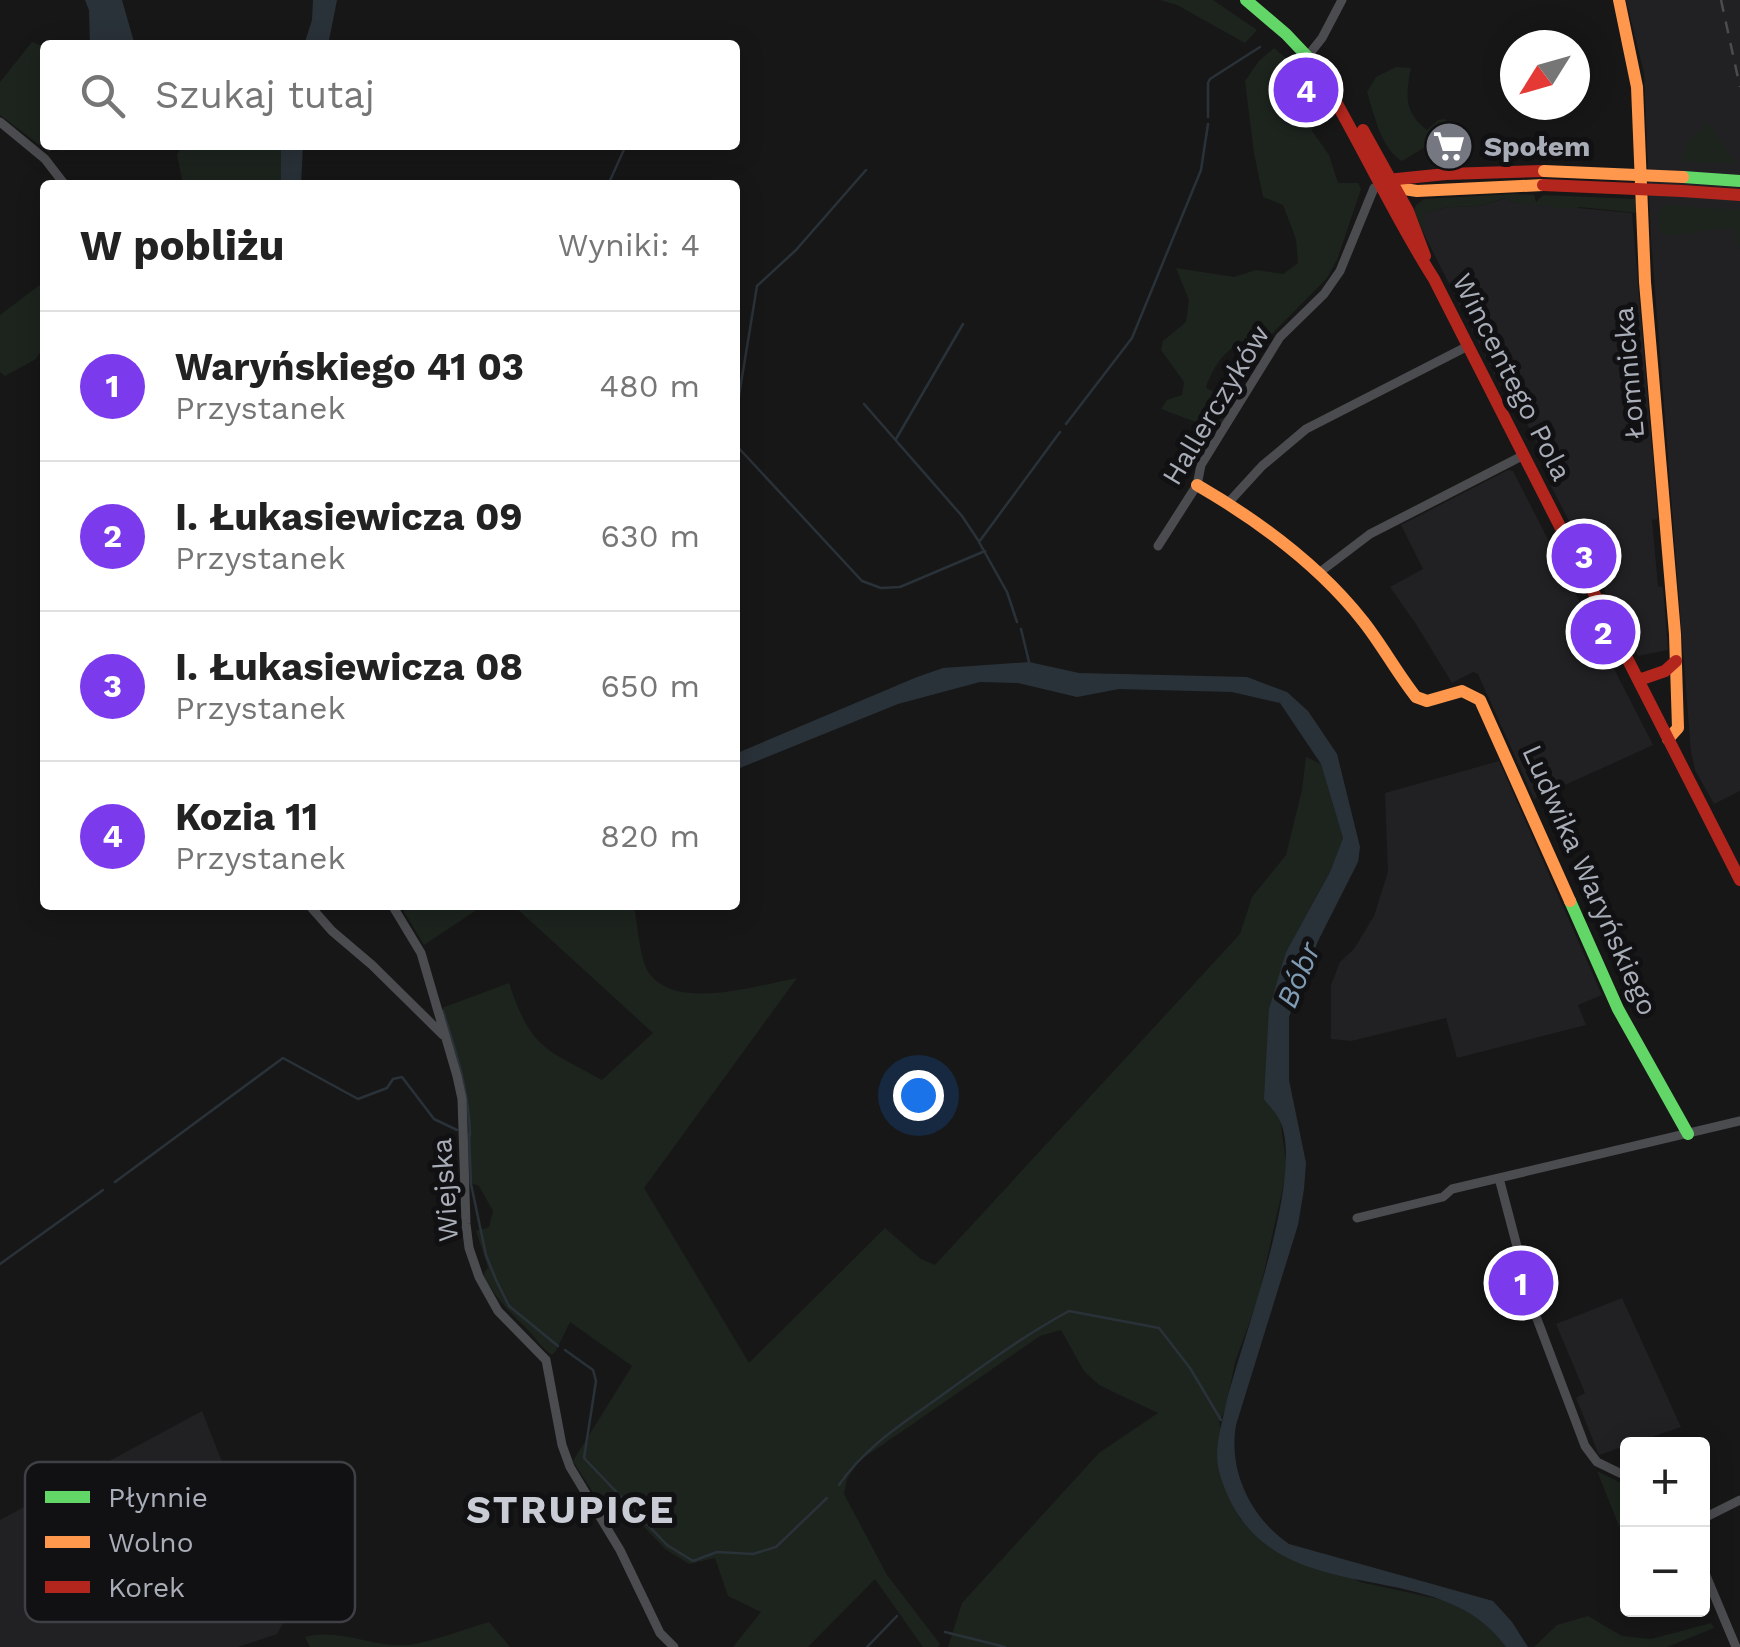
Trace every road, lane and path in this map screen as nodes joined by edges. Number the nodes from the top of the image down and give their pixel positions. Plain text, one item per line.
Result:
1 (1246, 0) edge
2 (1342, 0) edge
3 (1619, 0) edge
4 (1311, 61) junction
5 (0, 122) edge
6 (1543, 178) junction
7 (61, 180) edge
8 (1386, 185) junction
9 (1736, 188) edge
10 (1417, 191) junction
11 (1408, 211) junction
12 (1430, 272) junction
13 (1468, 346) junction
14 (1524, 455) junction
15 (1197, 484) junction
16 (1228, 502) junction
17 (1158, 546) dead end
18 (1320, 572) junction
19 (1676, 661) junction
20 (1639, 680) junction
21 (1668, 739) junction
22 (1740, 880) edge
23 (313, 910) edge
24 (395, 910) edge
25 (444, 1036) junction
26 (1740, 1121) edge
27 (1688, 1134) junction
28 (1499, 1178) junction
29 (1357, 1218) dead end
30 (1620, 1473) edge
31 (1740, 1500) edge
32 (1710, 1514) edge
33 (1710, 1585) edge
34 (674, 1647) edge
35 (1736, 1647) edge

1 - 4 street, Wincentego Pola
2 - 4 street
3 - 19 street, Łomnicka
4 - 8 street, Wincentego Pola
5 - 7 street
6 - 8 street
6 - 9 street, bridge
6 - 10 street
8 - 10 street
8 - 11 street, Wincentego Pola
8 - 12 street, Wincentego Pola
8 - 15 street, Hallerczyków
10 - 11 street
11 - 12 street, Wincentego Pola
12 - 13 street, Wincentego Pola
13 - 14 street, Wincentego Pola
13 - 16 street
14 - 18 street
14 - 20 street, Wincentego Pola
15 - 16 street
15 - 17 street, Hallerczyków
16 - 18 street
18 - 27 street, Ludwika Waryńskiego
19 - 20 street
19 - 21 street, Łomnicka
20 - 21 street, Wincentego Pola
21 - 22 street, Wincentego Pola
23 - 25 street, Wiejska
24 - 25 street, Wiejska
25 - 34 street, Wiejska
26 - 27 street
27 - 28 street
28 - 29 street
28 - 30 street
31 - 32 street
33 - 35 street

